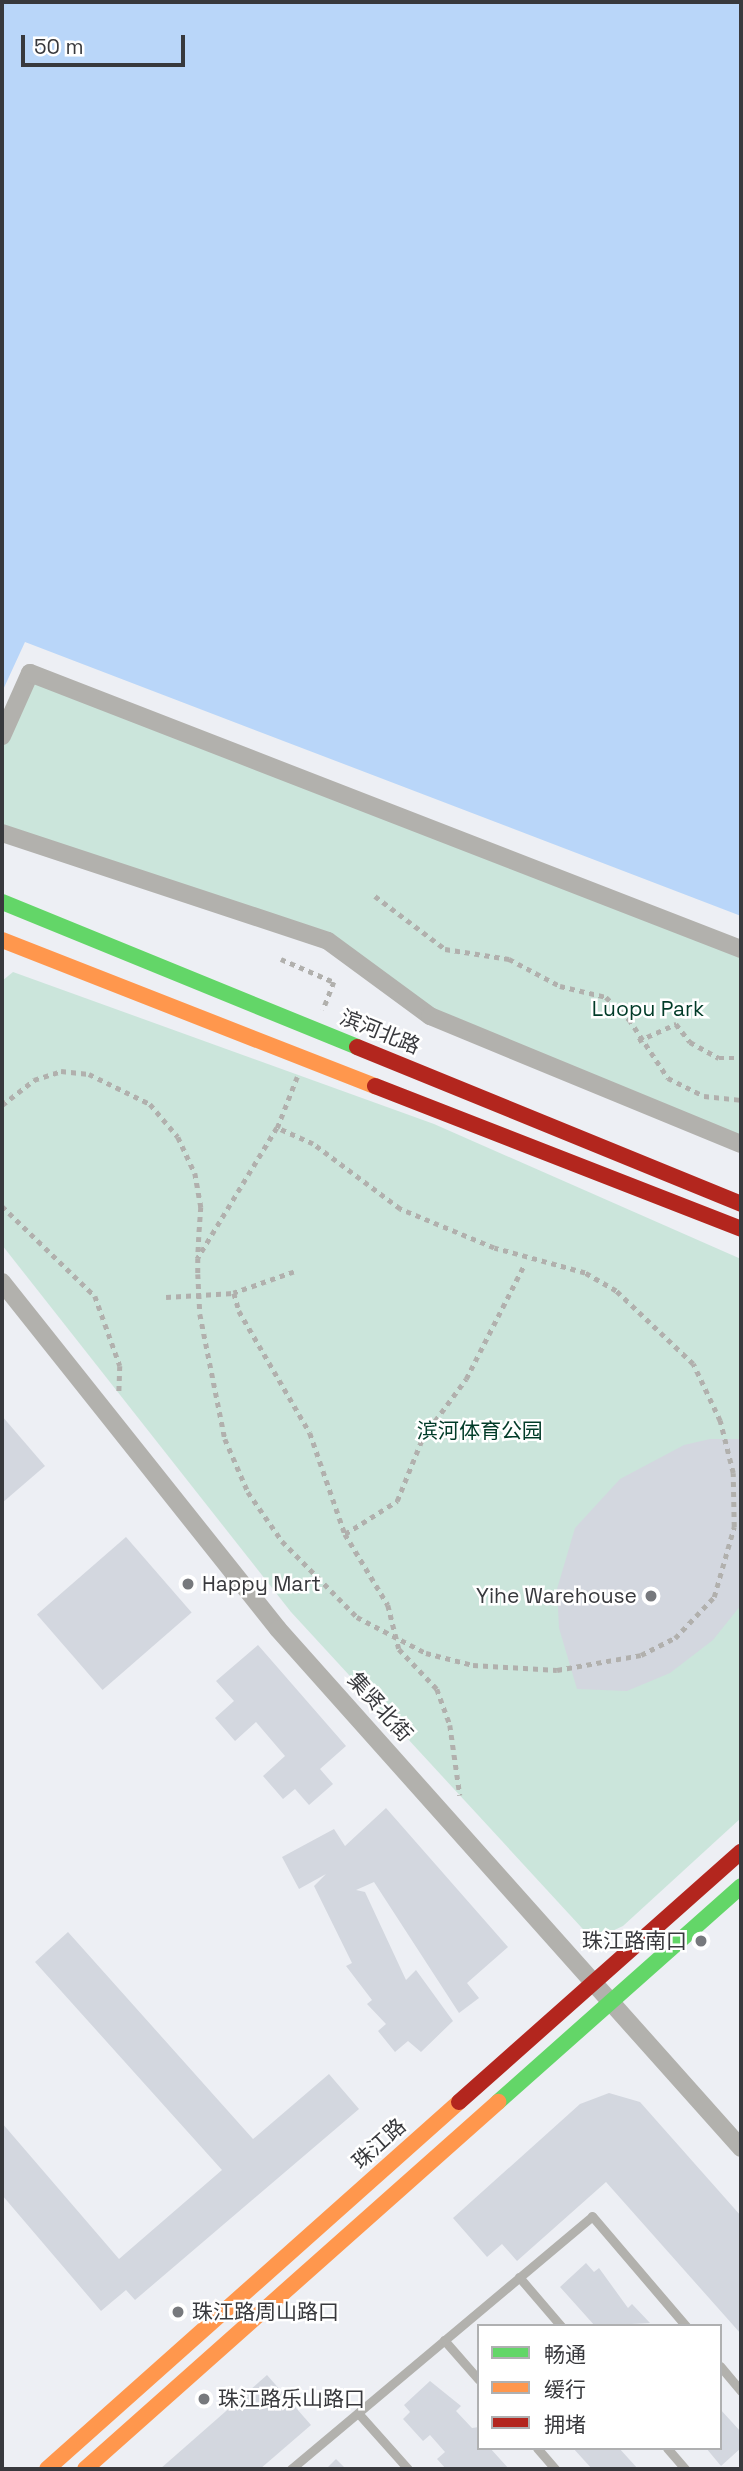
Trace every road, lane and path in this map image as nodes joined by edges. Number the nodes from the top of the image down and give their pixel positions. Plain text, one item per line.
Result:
1 (2, 736) edge
2 (2, 833) edge
3 (375, 896) dead end
4 (2, 902) edge
5 (2, 940) edge
6 (741, 949) edge
7 (281, 959) dead end
8 (334, 982) dead end
9 (638, 1041) junction
10 (741, 1058) edge
11 (741, 1100) edge
12 (2, 1105) edge
13 (741, 1144) edge
14 (741, 1204) edge
15 (2, 1206) edge
16 (741, 1229) edge
17 (198, 1258) junction
18 (524, 1265) dead end
19 (294, 1272) dead end
20 (2, 1282) edge
21 (234, 1293) junction
22 (199, 1295) junction
23 (166, 1297) dead end
24 (119, 1393) dead end
25 (345, 1534) junction
26 (460, 1795) dead end
27 (741, 1852) edge
28 (741, 1886) edge
29 (593, 1980) junction
30 (610, 1999) junction
31 (741, 2148) edge
32 (519, 2277) junction
33 (559, 2324) edge
34 (684, 2324) edge
35 (444, 2340) junction
36 (722, 2368) edge
37 (477, 2378) edge
38 (741, 2391) edge
39 (358, 2413) junction
40 (539, 2450) edge
41 (669, 2450) edge
42 (47, 2469) edge
43 (85, 2469) edge
44 (291, 2469) edge
45 (408, 2469) edge
46 (555, 2469) edge
47 (685, 2469) edge

1 - 6 street
2 - 13 street
3 - 9 path
4 - 14 main road, 滨河北路
5 - 16 main road
7 - 8 path
9 - 10 path
9 - 11 path
12 - 17 path
15 - 24 path
17 - 22 path
17 - 22 path
18 - 25 path
19 - 21 path
20 - 29 street, 集贤北街
21 - 22 path
21 - 25 path
22 - 23 path
25 - 26 path
27 - 29 main road, 珠江路
28 - 30 main road
29 - 30 street, 集贤北街
29 - 42 main road, 珠江路
30 - 31 street, 集贤北街
30 - 43 main road
32 - 33 lane
32 - 34 lane
32 - 35 lane
35 - 37 lane
35 - 39 lane
36 - 38 lane
39 - 44 lane
39 - 45 lane
40 - 46 lane
41 - 47 lane

